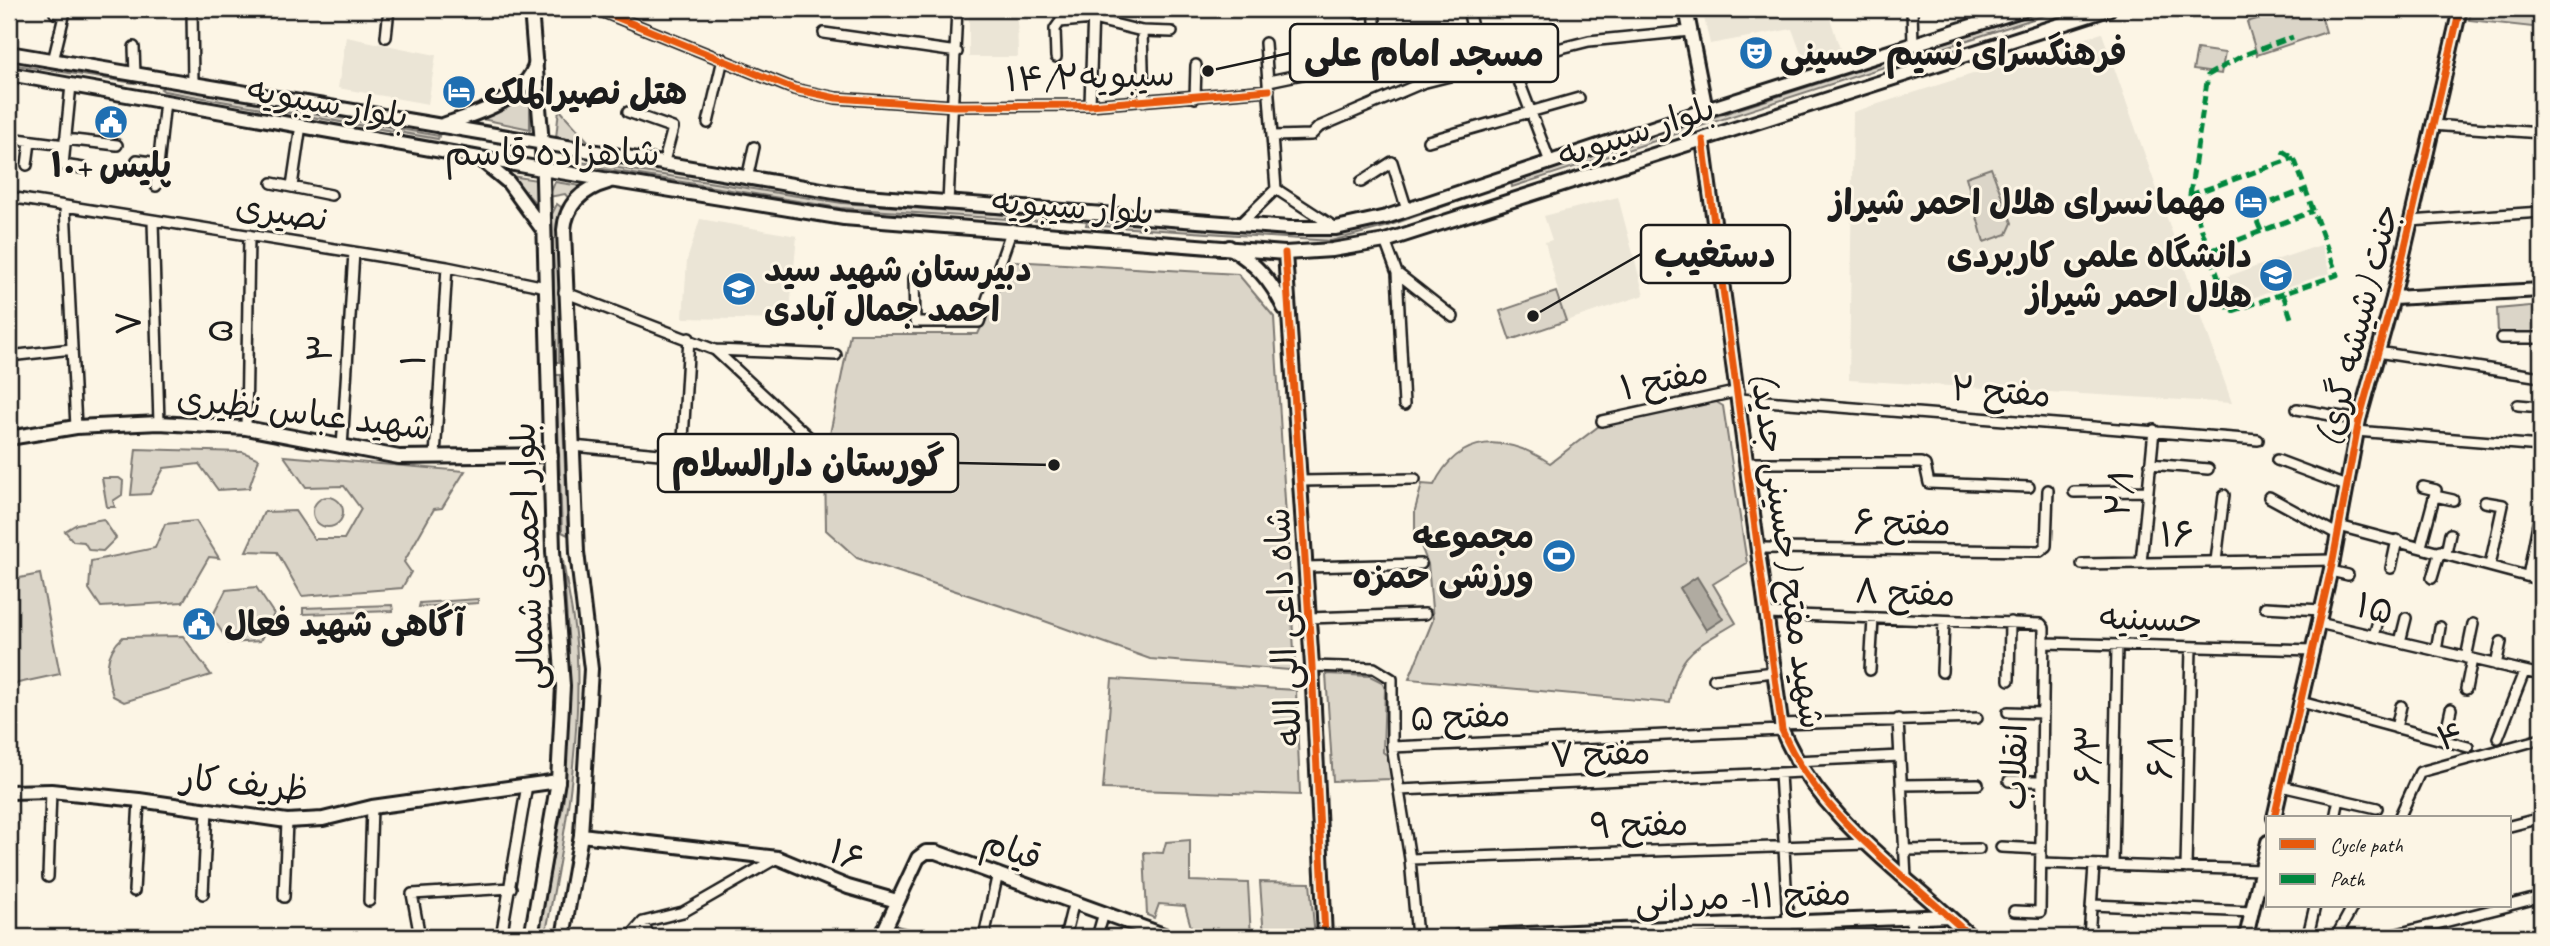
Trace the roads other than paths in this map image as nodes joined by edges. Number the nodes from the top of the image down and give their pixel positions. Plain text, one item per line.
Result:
1 (56, 9) edge
2 (192, 9) edge
3 (389, 9) edge
4 (531, 9) edge
5 (596, 9) edge
6 (787, 9) edge
7 (957, 9) edge
8 (1468, 9) edge
9 (1686, 9) edge
10 (1912, 9) edge
11 (2025, 9) edge
12 (2109, 9) edge
13 (2460, 9) edge
14 (800, 11) dead end
15 (1358, 13) dead end
16 (1093, 14) edge
17 (1142, 31) junction
18 (1690, 31) junction
19 (1172, 32) dead end
20 (824, 33) dead end
21 (386, 37) dead end
22 (1474, 38) junction
23 (1265, 43) dead end
24 (1913, 44) junction
25 (134, 47) dead end
26 (957, 52) junction
27 (9, 53) edge
28 (1056, 57) dead end
29 (1378, 58) junction
30 (723, 59) junction
31 (53, 61) junction
32 (1512, 62) junction
33 (536, 63) junction
34 (1196, 65) dead end
35 (1480, 70) junction
36 (9, 74) edge
37 (135, 75) junction
38 (153, 78) junction
39 (193, 84) junction
40 (71, 85) junction
41 (1269, 86) junction
42 (1195, 98) junction
43 (1579, 98) dead end
44 (150, 99) junction
45 (165, 101) junction
46 (1144, 102) junction
47 (1090, 105) junction
48 (954, 106) junction
49 (1706, 110) junction
50 (628, 112) dead end
51 (1529, 113) junction
52 (708, 123) dead end
53 (301, 125) junction
54 (2432, 125) junction
55 (439, 127) junction
56 (2541, 133) edge
57 (1274, 136) junction
58 (9, 138) edge
59 (1703, 140) junction
60 (1428, 141) dead end
61 (30, 142) junction
62 (65, 142) junction
63 (542, 144) junction
64 (117, 145) dead end
65 (754, 147) dead end
66 (478, 157) junction
67 (136, 160) dead end
68 (1550, 162) junction
69 (158, 163) junction
70 (27, 164) dead end
71 (663, 164) junction
72 (83, 168) dead end
73 (542, 169) junction
74 (1507, 177) junction
75 (747, 179) junction
76 (611, 181) junction
77 (1361, 182) dead end
78 (272, 183) dead end
79 (156, 186) dead end
80 (292, 186) junction
81 (1475, 188) junction
82 (1276, 189) junction
83 (331, 195) dead end
84 (9, 197) edge
85 (1513, 200) junction
86 (948, 203) junction
87 (65, 207) junction
88 (1407, 210) junction
89 (1068, 211) junction
90 (1477, 211) junction
91 (2541, 212) edge
92 (153, 221) junction
93 (2410, 221) junction
94 (1241, 223) junction
95 (1336, 228) junction
96 (1012, 229) junction
97 (543, 230) junction
98 (1067, 234) junction
99 (249, 235) junction
100 (1385, 241) junction
101 (1227, 246) junction
102 (354, 252) junction
103 (1285, 253) junction
104 (447, 267) junction
105 (1397, 273) junction
106 (914, 278) dead end
107 (546, 286) junction
108 (2541, 290) edge
109 (565, 292) junction
110 (2393, 298) junction
111 (1287, 314) junction
112 (1453, 317) dead end
113 (689, 338) junction
114 (2501, 338) dead end
115 (2541, 338) edge
116 (72, 349) junction
117 (715, 349) junction
118 (2377, 352) junction
119 (836, 355) dead end
120 (9, 356) edge
121 (2541, 377) edge
122 (1739, 395) junction
123 (1404, 405) dead end
124 (2518, 405) dead end
125 (2541, 408) edge
126 (2297, 409) dead end
127 (1602, 421) dead end
128 (159, 423) junction
129 (2358, 425) junction
130 (76, 427) junction
131 (246, 428) junction
132 (2154, 430) junction
133 (9, 438) edge
134 (2258, 440) dead end
135 (572, 446) junction
136 (2541, 446) edge
137 (342, 448) junction
138 (551, 455) junction
139 (435, 456) junction
140 (682, 457) junction
141 (2277, 460) dead end
142 (1749, 463) junction
143 (2150, 464) junction
144 (2208, 469) dead end
145 (1415, 479) dead end
146 (1301, 481) junction
147 (2346, 486) junction
148 (2423, 487) dead end
149 (2029, 488) dead end
150 (2048, 490) dead end
151 (2148, 491) junction
152 (2074, 492) dead end
153 (2224, 495) dead end
154 (2435, 496) junction
155 (2269, 497) dead end
156 (2453, 500) dead end
157 (2485, 502) dead end
158 (2540, 513) edge
159 (2338, 530) junction
160 (2450, 534) dead end
161 (2396, 540) junction
162 (2421, 547) junction
163 (1759, 548) junction
164 (553, 551) junction
165 (578, 552) junction
166 (2443, 552) junction
167 (2216, 561) junction
168 (2141, 562) junction
169 (1421, 564) dead end
170 (2082, 564) dead end
171 (2490, 565) junction
172 (2332, 566) junction
173 (1306, 567) junction
174 (2391, 568) dead end
175 (2348, 575) dead end
176 (2528, 576) junction
177 (2432, 578) dead end
178 (2541, 580) edge
179 (2265, 607) dead end
180 (1425, 614) dead end
181 (1767, 614) junction
182 (2320, 617) junction
183 (2379, 617) dead end
184 (1309, 618) junction
185 (2406, 618) dead end
186 (1873, 619) junction
187 (1944, 621) junction
188 (2010, 622) junction
189 (2041, 624) joint
190 (2473, 624) dead end
191 (2440, 627) dead end
192 (2374, 636) junction
193 (2400, 642) junction
194 (2501, 642) dead end
195 (2044, 643) junction
196 (2117, 645) junction
197 (2191, 648) junction
198 (2313, 650) junction
199 (2436, 651) junction
200 (2469, 659) junction
201 (2496, 665) junction
202 (1312, 666) junction
203 (1870, 670) dead end
204 (1774, 672) junction
205 (1942, 672) dead end
206 (2524, 672) junction
207 (2541, 675) edge
208 (1714, 679) dead end
209 (2009, 680) dead end
210 (2466, 689) dead end
211 (2301, 702) junction
212 (2401, 706) dead end
213 (2451, 709) dead end
214 (2008, 712) dead end
215 (2043, 713) junction
216 (1976, 718) dead end
217 (1898, 719) junction
218 (1781, 727) junction
219 (2396, 728) junction
220 (2498, 738) dead end
221 (2541, 739) edge
222 (2444, 741) junction
223 (1392, 747) junction
224 (2468, 747) dead end
225 (1900, 756) junction
226 (1798, 767) junction
227 (1780, 774) junction
228 (558, 781) junction
229 (2009, 781) dead end
230 (2042, 781) junction
231 (1978, 784) dead end
232 (527, 785) junction
233 (1901, 785) junction
234 (2281, 786) junction
235 (1399, 790) junction
236 (51, 791) junction
237 (9, 792) edge
238 (139, 800) junction
239 (2339, 800) junction
240 (372, 807) junction
241 (207, 808) junction
242 (2377, 808) dead end
243 (2274, 816) edge
244 (2335, 816) edge
245 (2400, 816) edge
246 (2541, 818) edge
247 (287, 821) junction
248 (2512, 825) edge
249 (581, 835) junction
250 (1784, 844) junction
251 (1869, 844) junction
252 (2001, 847) dead end
253 (1979, 849) dead end
254 (2041, 849) junction
255 (1903, 850) junction
256 (2266, 851) edge
257 (778, 858) junction
258 (1410, 859) junction
259 (2041, 863) junction
260 (2094, 866) junction
261 (2113, 866) junction
262 (2186, 868) junction
263 (2262, 870) junction
264 (998, 873) junction
265 (48, 877) dead end
266 (1906, 878) junction
267 (511, 888) junction
268 (134, 891) dead end
269 (203, 894) dead end
270 (284, 897) dead end
271 (2541, 897) edge
272 (369, 901) dead end
273 (897, 901) junction
274 (1074, 901) junction
275 (2093, 905) junction
276 (2512, 905) edge
277 (2315, 908) edge
278 (2352, 908) edge
279 (2501, 908) edge
280 (2014, 911) dead end
281 (2252, 912) junction
282 (1104, 913) junction
283 (1947, 916) junction
284 (1912, 918) junction
285 (1830, 921) junction
286 (643, 922) junction
287 (1787, 923) junction
288 (1752, 924) junction
289 (1729, 931) edge
290 (1957, 931) edge
291 (2309, 931) dead end
292 (1658, 932) edge
293 (1685, 932) edge
294 (883, 933) edge
295 (1152, 934) edge
296 (1539, 935) edge
297 (1562, 935) edge
298 (1500, 936) edge
299 (420, 937) edge
300 (501, 937) edge
301 (531, 937) edge
302 (563, 937) edge
303 (630, 937) edge
304 (649, 937) edge
305 (919, 937) edge
306 (984, 937) edge
307 (1065, 937) edge
308 (1097, 937) edge
309 (1169, 937) edge
310 (1325, 937) edge
311 (1417, 937) edge
312 (1459, 937) edge
313 (1480, 937) edge
314 (1757, 937) edge
315 (1787, 937) edge
316 (1829, 937) edge
317 (1911, 937) edge
318 (1971, 937) edge
319 (2089, 937) edge
320 (2246, 937) edge
321 (2336, 937) edge
322 (2385, 937) edge

1 - 31 street
2 - 39 street
3 - 21 street
4 - 33 main road, بلوار احمدی شمالی
5 - 30 street, سیبویه۱۴/۲
6 - 14 street
7 - 26 street
8 - 22 street
9 - 18 main road
10 - 24 street
11 - 24 main road, بلوار سیبویه
12 - 59 main road, بلوار سیبویه
13 - 54 main road, جنت (شیشه گری)
15 - 29 street
16 - 17 street
16 - 28 street
16 - 47 street
17 - 19 street
17 - 46 street
18 - 32 street
18 - 49 main road
20 - 26 street
22 - 29 street, سیبویه۱۴/۲
22 - 35 street
23 - 41 street
24 - 49 main road, بلوار سیبویه
25 - 37 street
26 - 48 street
27 - 31 main road, بلوار سیبویه
29 - 41 street, سیبویه۱۴/۲
30 - 48 street, سیبویه۱۴/۲
30 - 52 street
31 - 37 main road, بلوار سیبویه
32 - 35 street
32 - 51 street
33 - 55 main road
33 - 63 main road, بلوار احمدی شمالی
34 - 42 street
35 - 57 street
36 - 40 main road, بلوار سیبویه
37 - 38 main road, بلوار سیبویه
38 - 39 main road, بلوار سیبویه
38 - 44 main road
39 - 55 main road, بلوار سیبویه
40 - 44 main road, بلوار سیبویه
40 - 62 street
41 - 42 street, سیبویه۱۴/۲
41 - 57 street
42 - 46 street, سیبویه۱۴/۲
43 - 51 street
44 - 45 main road, بلوار سیبویه
45 - 53 main road, بلوار سیبویه
45 - 69 street
46 - 47 street, سیبویه۱۴/۲
47 - 48 street, سیبویه۱۴/۲
48 - 86 street
49 - 68 main road, بلوار سیبویه
50 - 71 street
51 - 60 street
51 - 68 street
53 - 66 main road, بلوار سیبویه
53 - 80 street
54 - 56 street
54 - 93 main road, جنت (شیشه گری)
55 - 63 main road, بلوار سیبویه
57 - 82 street
58 - 61 street
59 - 85 main road, بلوار سیبویه
59 - 122 main road, شهید مفتح (حسینی جدید)
61 - 62 street
61 - 70 street
62 - 64 street
62 - 72 street
63 - 71 main road, بلوار سیبویه
63 - 73 main road, بلوار احمدی شمالی
65 - 75 street
66 - 73 main road, بلوار سیبویه
66 - 97 main road
67 - 69 street
68 - 74 main road, بلوار سیبویه
69 - 79 street
71 - 75 main road, بلوار سیبویه
73 - 76 main road, بلوار سیبویه
73 - 97 main road, بلوار احمدی شمالی
74 - 81 main road, بلوار سیبویه
74 - 85 main road
75 - 86 main road, بلوار سیبویه
76 - 96 main road, بلوار سیبویه
76 - 109 main road, بلوار احمدی شمالی
77 - 88 street
78 - 80 street
80 - 83 street
81 - 88 main road, بلوار سیبویه
81 - 90 main road
82 - 94 street
82 - 95 street
84 - 87 street, نصیری
85 - 90 main road, بلوار سیبویه
86 - 89 main road, بلوار سیبویه
87 - 92 street, نصیری
87 - 116 street
88 - 95 main road, بلوار سیبویه
89 - 94 main road, بلوار سیبویه
89 - 98 main road
90 - 100 main road, بلوار سیبویه
91 - 93 street
92 - 99 street, نصیری
92 - 128 street, ۷
93 - 110 main road, جنت (شیشه گری)
94 - 95 main road, بلوار سیبویه
96 - 98 main road, بلوار سیبویه
96 - 106 street
97 - 107 main road, بلوار احمدی شمالی
98 - 101 main road, بلوار سیبویه
99 - 102 street, نصیری
99 - 131 street, ۵
100 - 103 main road, بلوار سیبویه
100 - 105 street
101 - 103 main road, بلوار سیبویه
101 - 111 main road
102 - 104 street, نصیری
102 - 137 street, ۳
103 - 111 main road, شاه داعی الی الله
104 - 107 street, نصیری
104 - 139 street, ۱
105 - 112 street
105 - 123 street
107 - 138 main road, بلوار احمدی شمالی
108 - 110 main road
109 - 113 street
109 - 135 main road, بلوار احمدی شمالی
110 - 118 main road, جنت (شیشه گری)
111 - 146 main road, شاه داعی الی الله
113 - 117 street
113 - 140 street
114 - 115 street
116 - 120 street
116 - 130 street
117 - 119 street
117 - 140 street
118 - 121 street
118 - 129 main road, جنت (شیشه گری)
122 - 127 street, مفتح ۱
122 - 132 street, مفتح ۲
122 - 142 main road, شهید مفتح (حسینی جدید)
124 - 125 street
126 - 129 street
128 - 130 main road, شهید عباس نظیری
128 - 131 main road, شهید عباس نظیری
129 - 136 street
129 - 147 main road, جنت (شیشه گری)
130 - 133 main road, شهید عباس نظیری
131 - 137 main road, شهید عباس نظیری
132 - 134 street, مفتح ۲
132 - 143 street, ۲/۱
135 - 140 street
135 - 165 main road, بلوار احمدی شمالی
137 - 139 main road, شهید عباس نظیری
138 - 139 main road, شهید عباس نظیری
138 - 164 main road, بلوار احمدی شمالی
141 - 147 street
142 - 149 street
142 - 163 main road, شهید مفتح (حسینی جدید)
143 - 144 street
143 - 151 street, ۲/۱
145 - 146 street
146 - 173 main road, شاه داعی الی الله
147 - 159 main road, جنت (شیشه گری)
148 - 154 street
150 - 163 street, مفتح ۶
151 - 152 street
151 - 168 street, ۲/۱
153 - 167 street
154 - 156 street
154 - 162 street
155 - 159 street
157 - 171 street
158 - 176 street
159 - 161 street
159 - 172 main road, جنت (شیشه گری)
160 - 166 street
161 - 162 street
161 - 174 street
162 - 166 street
163 - 181 main road, شهید مفتح (حسینی جدید)
164 - 165 main road
164 - 228 main road, بلوار احمدی شمالی
165 - 249 main road, بلوار احمدی شمالی
166 - 171 street
166 - 177 street
167 - 168 street, ۱۶
167 - 172 street, ۱۶
168 - 170 street, ۱۶
169 - 173 street
171 - 176 street
172 - 175 street, ۱۶
172 - 182 main road, جنت (شیشه گری)
173 - 184 main road, شاه داعی الی الله
176 - 178 street
179 - 182 street, ۱۵
180 - 184 street
181 - 186 street, مفتح ۸
181 - 204 main road, شهید مفتح (حسینی جدید)
182 - 192 street, ۱۵
182 - 198 main road, جنت (شیشه گری)
183 - 192 street
184 - 202 main road, شاه داعی الی الله
185 - 193 street
186 - 187 street, مفتح ۸
186 - 203 street
187 - 188 street, مفتح ۸
187 - 205 street
188 - 189 street, مفتح ۸
188 - 209 street
189 - 195 street, انقلاب
190 - 200 street
191 - 199 street
192 - 193 street, ۱۵
193 - 199 street, ۱۵
194 - 201 street
195 - 196 street, حسینیه
195 - 215 street, انقلاب
196 - 197 street, حسینیه
196 - 261 street, ۶/۳
197 - 198 street, حسینیه
197 - 262 street, ۶/۱
198 - 211 main road, جنت (شیشه گری)
199 - 200 street, ۱۵
200 - 201 street, ۱۵
200 - 210 street
201 - 206 street, ۱۵
202 - 223 street
202 - 310 main road, شاه داعی الی الله
204 - 208 street
204 - 218 main road, شهید مفتح (حسینی جدید)
206 - 207 street, ۱۵
206 - 220 street
211 - 219 street
211 - 234 main road, جنت (شیشه گری)
212 - 219 street
213 - 222 street
214 - 215 street
215 - 230 street, انقلاب
216 - 217 street, مفتح ۵
217 - 218 street, مفتح ۵
217 - 225 street
218 - 223 street, مفتح ۵
218 - 226 main road, شهید مفتح (حسینی جدید)
219 - 222 street
221 - 245 street, ۴
222 - 224 street
223 - 235 street
225 - 226 street, مفتح ۷
225 - 233 street
226 - 227 street, مفتح ۷
226 - 251 main road, شهید مفتح (حسینی جدید)
227 - 235 street, مفتح ۷
227 - 250 street
228 - 232 main road, ظریف کار
228 - 301 main road, بلوار احمدی شمالی
229 - 230 street
230 - 254 street, انقلاب
231 - 233 street
232 - 240 main road, ظریف کار
232 - 267 street
233 - 255 street
234 - 239 street
234 - 243 main road, جنت (شیشه گری)
235 - 258 street
236 - 237 main road, ظریف کار
236 - 238 main road, ظریف کار
236 - 265 street
238 - 241 main road, ظریف کار
238 - 268 street
239 - 242 street
239 - 244 street
240 - 247 main road, ظریف کار
240 - 272 street
241 - 247 main road, ظریف کار
241 - 269 street
246 - 248 street
247 - 270 street
249 - 257 main road, ۱۶
249 - 302 main road, بلوار احمدی شمالی
250 - 251 street, مفتح ۹
250 - 258 street, مفتح ۹
250 - 287 street
251 - 266 main road, شهید مفتح (حسینی جدید)
252 - 254 street
253 - 255 street
254 - 259 street, انقلاب
255 - 266 street
256 - 263 main road
257 - 273 main road, ۱۶
257 - 286 street
258 - 311 street
259 - 260 street
259 - 280 street, انقلاب
260 - 261 street
260 - 275 street
261 - 262 street
262 - 263 street
263 - 281 main road
264 - 273 main road, قیام
264 - 274 main road, قیام
264 - 306 street
266 - 283 main road, شهید مفتح (حسینی جدید)
267 - 299 street
267 - 300 street
271 - 276 street
273 - 294 main road, قیام
274 - 282 main road, قیام
274 - 307 street
275 - 281 street
275 - 319 street
277 - 291 street
278 - 321 street
279 - 322 street
281 - 320 main road
282 - 295 main road, قیام
282 - 308 street
283 - 284 main road, مفتح ۱۱- مردانی
283 - 290 main road, شهید مفتح (حسینی جدید)
284 - 285 main road, مفتح ۱۱- مردانی
284 - 317 street
285 - 287 main road, مفتح ۱۱- مردانی
285 - 316 street
286 - 303 street
286 - 304 street
287 - 288 main road, مفتح ۱۱- مردانی
287 - 315 street
288 - 289 main road, مفتح ۱۱- مردانی
288 - 314 street
289 - 293 main road, مفتح ۱۱- مردانی
290 - 318 main road, شهید مفتح (حسینی جدید)
292 - 293 main road, مفتح ۱۱- مردانی
292 - 297 main road, مفتح ۱۱- مردانی
294 - 305 street
295 - 309 main road, قیام
296 - 297 main road, مفتح ۱۱- مردانی
296 - 298 main road, مفتح ۱۱- مردانی
298 - 313 main road, مفتح ۱۱- مردانی
312 - 313 main road, مفتح ۱۱- مردانی

